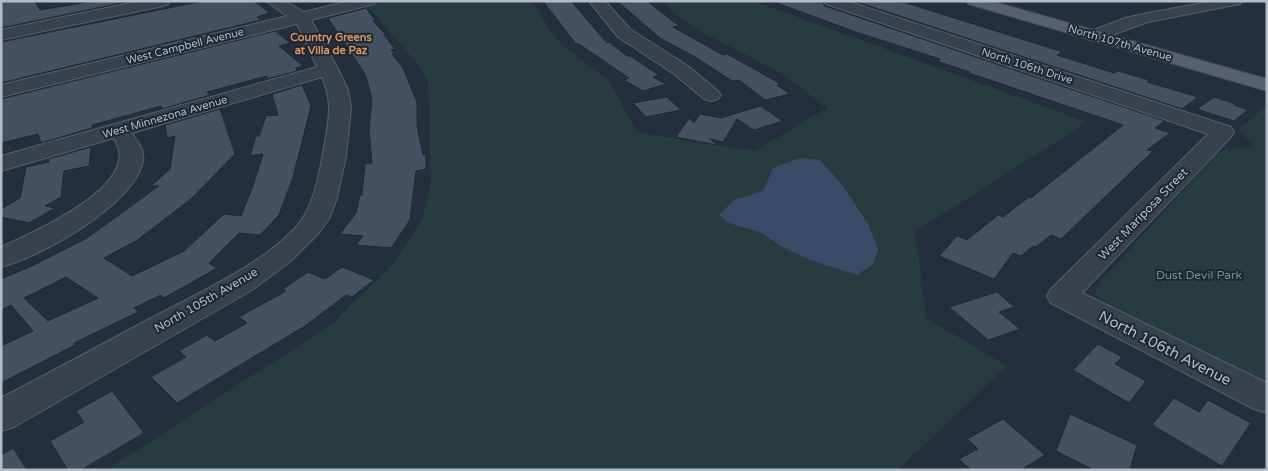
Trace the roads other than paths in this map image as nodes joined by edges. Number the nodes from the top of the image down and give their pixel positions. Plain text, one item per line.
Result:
1 (164, 1) edge
2 (273, 1) edge
3 (369, 1) edge
4 (596, 1) edge
5 (831, 1) edge
6 (973, 1) edge
7 (1167, 1) edge
8 (1235, 1) edge
9 (1190, 10) junction
10 (302, 18) junction
11 (1, 35) edge
12 (1095, 36) junction
13 (329, 69) junction
14 (1267, 85) edge
15 (1, 91) edge
16 (711, 95) dead end
17 (119, 130) junction
18 (1224, 132) joint
19 (1, 164) edge
20 (1, 258) edge
21 (1062, 296) joint
22 (1267, 400) edge
23 (1, 416) edge

1 - 11 street
2 - 10 street
3 - 10 street, West Campbell Avenue
4 - 16 street
5 - 18 street, North 106th Drive
6 - 12 main road, North 107th Avenue
7 - 9 street
8 - 9 street
9 - 12 street
10 - 13 street, North 105th Avenue
10 - 15 street, West Campbell Avenue
12 - 14 main road, North 107th Avenue
13 - 17 street, West Minnezona Avenue
13 - 23 street, North 105th Avenue
17 - 19 street, West Minnezona Avenue
17 - 20 street
18 - 21 street, West Mariposa Street
21 - 22 street, North 106th Avenue

